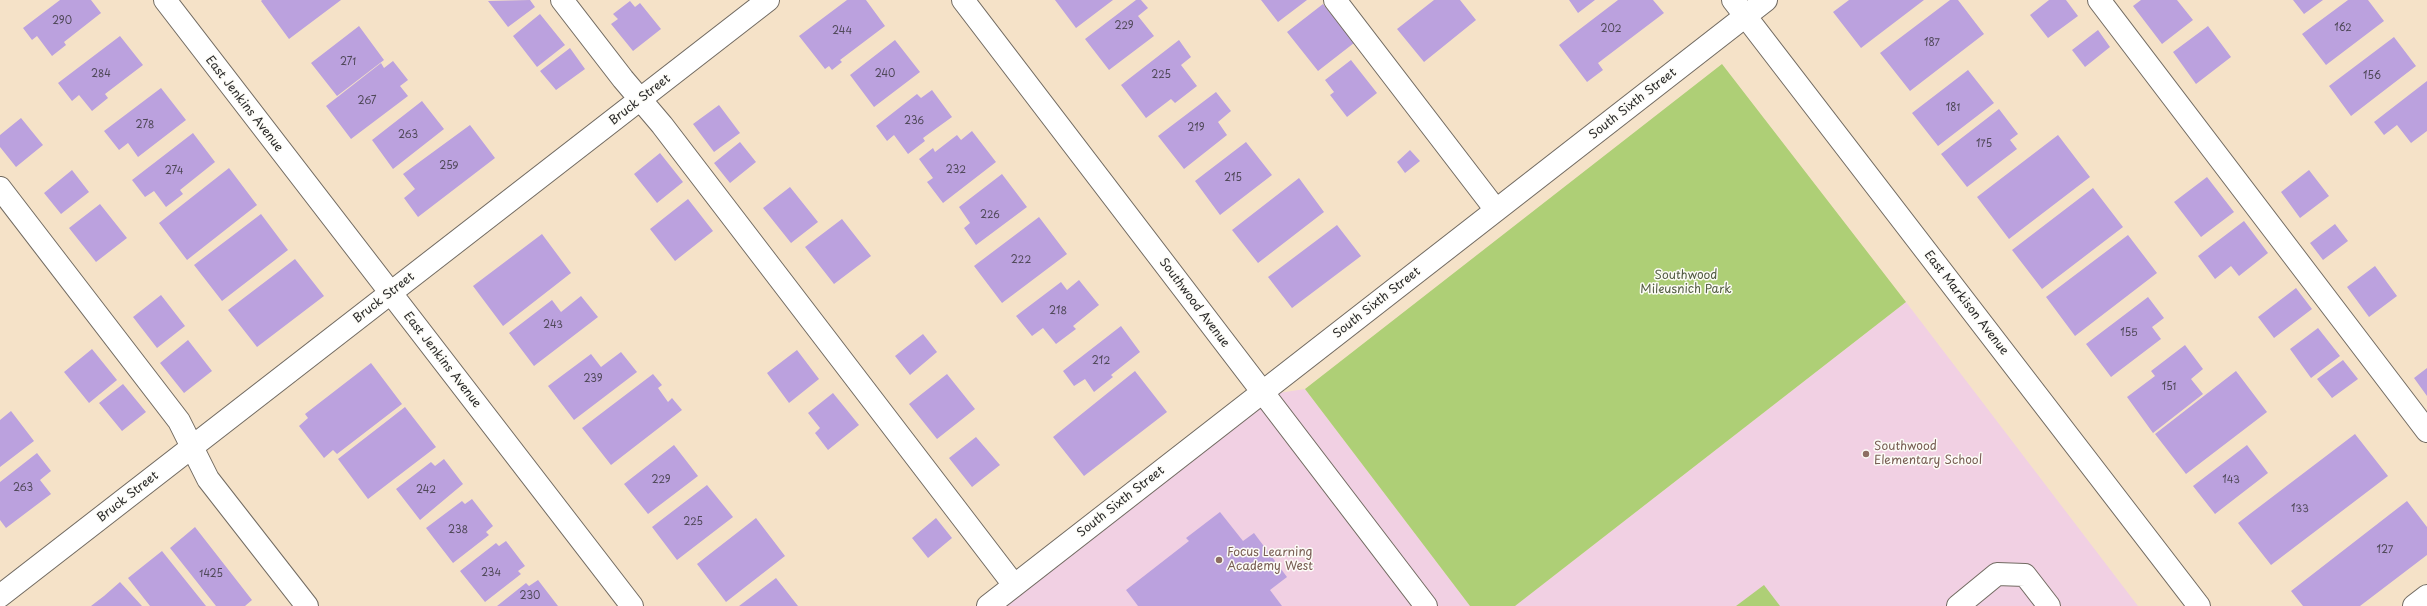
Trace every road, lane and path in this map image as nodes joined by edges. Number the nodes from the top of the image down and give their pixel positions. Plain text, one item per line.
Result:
1 (165, 0) edge
2 (562, 0) edge
3 (768, 0) edge
4 (963, 0) edge
5 (1335, 0) edge
6 (1766, 0) edge
7 (2099, 0) edge
8 (1739, 8) edge
9 (641, 99) junction
10 (0, 188) edge
11 (1496, 210) junction
12 (390, 294) junction
13 (1262, 392) junction
14 (2427, 431) edge
15 (193, 447) junction
16 (1014, 585) junction
17 (0, 596) edge
18 (2427, 596) edge
19 (306, 606) edge
20 (632, 606) edge
21 (988, 606) edge
22 (1426, 606) edge
23 (1958, 606) edge
24 (2049, 606) edge
25 (2199, 606) edge
26 (2414, 606) edge

1 - 12 street, East Jenkins Avenue
2 - 9 street
3 - 9 street, Bruck Street
4 - 13 street, Southwood Avenue
5 - 11 street
6 - 8 street, South Sixth Street
7 - 14 street
8 - 11 street, South Sixth Street
8 - 25 street, East Markison Avenue
9 - 12 street, Bruck Street
9 - 16 street
10 - 15 street
11 - 13 street, South Sixth Street
12 - 15 street, Bruck Street
12 - 20 street, East Jenkins Avenue
13 - 16 street, South Sixth Street
13 - 22 street, Southwood Avenue
15 - 17 street, Bruck Street
15 - 19 street
16 - 21 street, South Sixth Street
18 - 26 street
23 - 24 street

